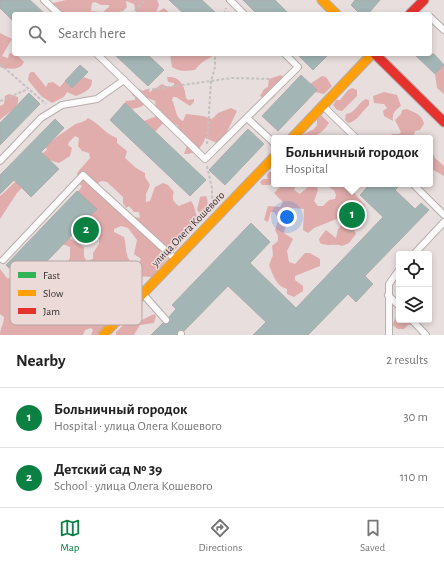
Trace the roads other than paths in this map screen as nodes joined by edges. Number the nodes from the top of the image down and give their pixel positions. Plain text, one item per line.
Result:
1 (44, 0) edge
2 (230, 0) edge
3 (322, 0) edge
4 (421, 5) edge
5 (57, 12) edge
6 (242, 12) edge
7 (334, 12) edge
8 (412, 12) edge
9 (432, 19) edge
10 (444, 30) edge
11 (100, 56) edge
12 (287, 56) edge
13 (370, 56) edge
14 (378, 56) edge
15 (124, 80) junction
16 (323, 106) junction
17 (247, 118) junction
18 (444, 122) edge
19 (295, 135) edge
20 (353, 135) edge
21 (271, 140) edge
22 (271, 159) edge
23 (0, 161) edge
24 (417, 187) edge
25 (444, 215) edge
26 (444, 222) edge
27 (417, 251) edge
28 (3, 260) dead end
29 (175, 260) junction
30 (396, 274) edge
31 (143, 294) joint
32 (388, 295) junction
33 (396, 303) edge
34 (166, 320) dead end
35 (415, 323) edge
36 (113, 325) edge
37 (103, 335) edge
38 (389, 335) edge
39 (426, 335) edge

1 - 5 lane
2 - 6 lane
3 - 7 street
4 - 8 street
9 - 10 lane
11 - 15 lane
12 - 17 lane
13 - 16 street
14 - 18 street
15 - 17 lane
15 - 23 lane
16 - 19 street
16 - 20 lane
17 - 21 lane
22 - 29 street, улица Олега Кошевого
24 - 25 lane
26 - 27 lane
28 - 29 lane
29 - 31 street, улица Олега Кошевого
30 - 32 lane
31 - 34 lane
32 - 33 lane
32 - 38 lane
35 - 39 lane
36 - 37 street, улица Олега Кошевого

